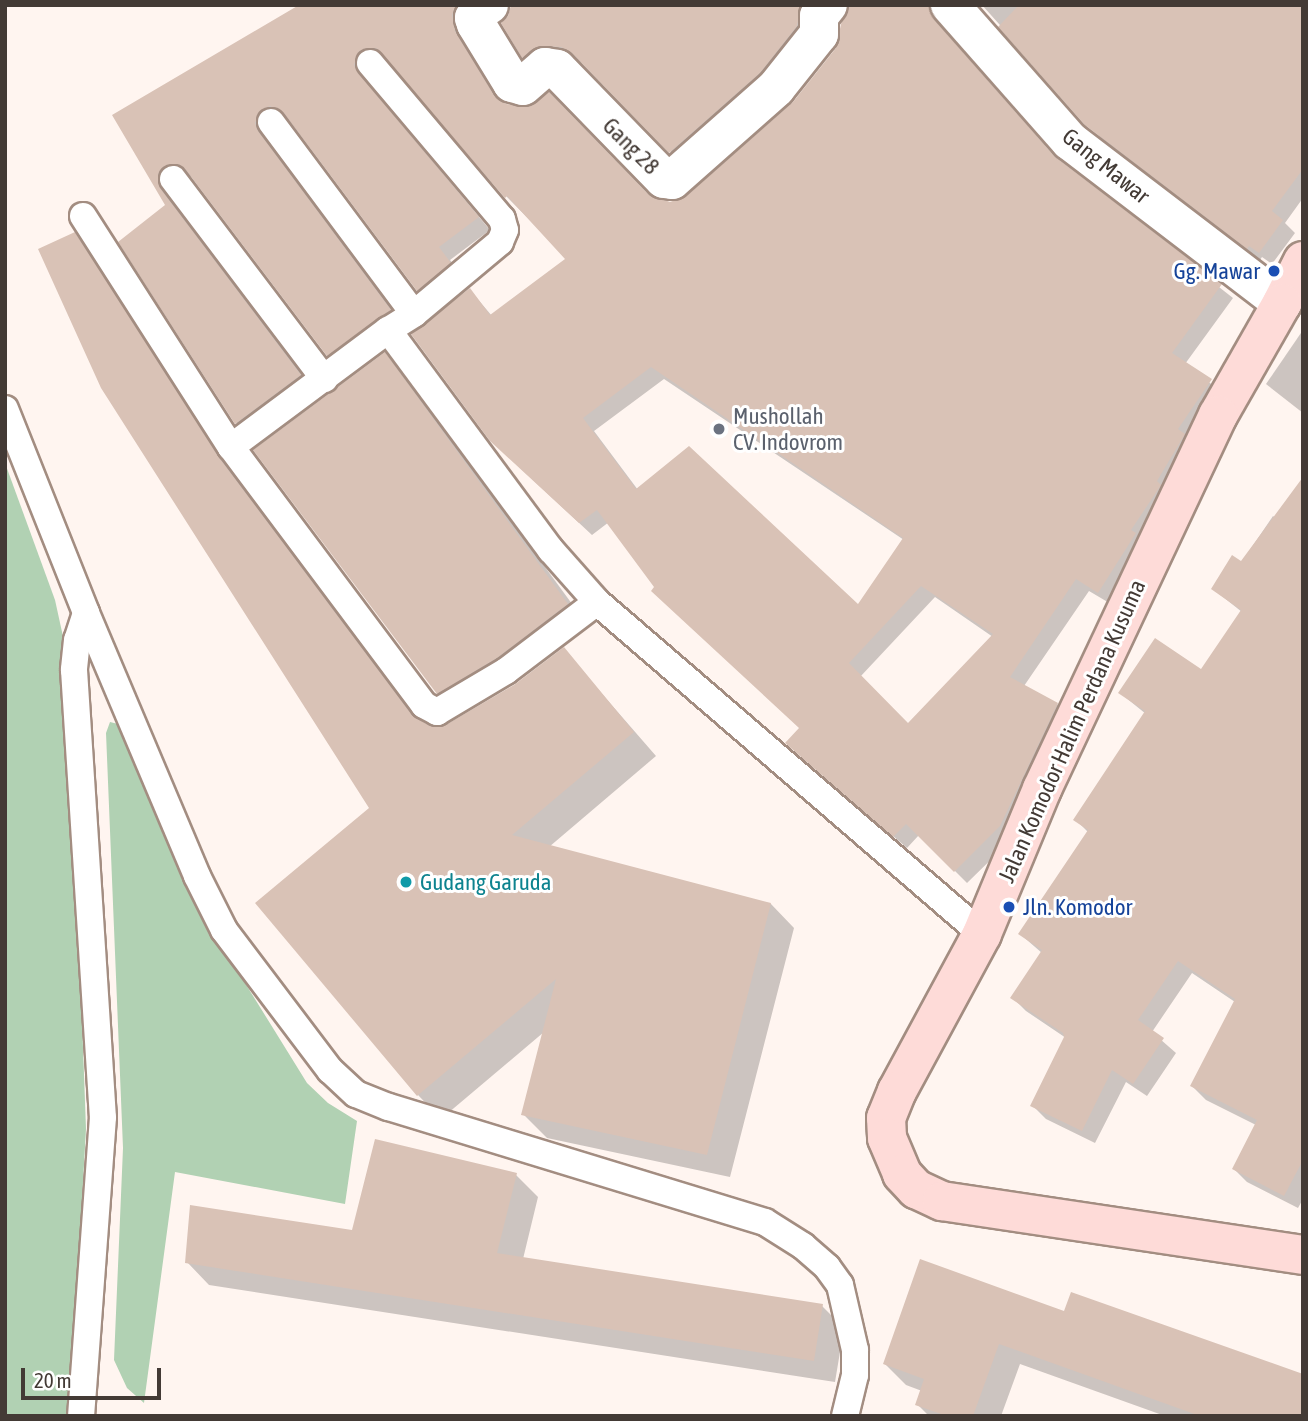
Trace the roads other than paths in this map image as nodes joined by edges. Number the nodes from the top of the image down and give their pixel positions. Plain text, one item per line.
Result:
1 (489, 5) edge
2 (828, 5) edge
3 (950, 5) edge
4 (370, 63) dead end
5 (271, 122) dead end
6 (173, 179) dead end
7 (83, 216) dead end
8 (1296, 279) edge
9 (414, 314) junction
10 (388, 330) junction
11 (324, 379) junction
12 (5, 409) edge
13 (231, 447) junction
14 (597, 602) junction
15 (86, 613) junction
16 (982, 934) junction
17 (1303, 1255) edge
18 (80, 1416) edge
19 (845, 1416) edge

1 - 2 street, Gang 28
3 - 8 street, Gang Mawar
4 - 9 lane
5 - 9 lane
6 - 11 lane
7 - 13 lane
8 - 16 street, Jalan Komodor Halim Perdana Kusuma
9 - 10 lane
10 - 11 lane
10 - 14 lane
11 - 13 lane
12 - 15 lane
13 - 14 lane
14 - 16 lane
15 - 18 lane
15 - 19 lane
16 - 17 street, Jalan Komodor Halim Perdana Kusuma

